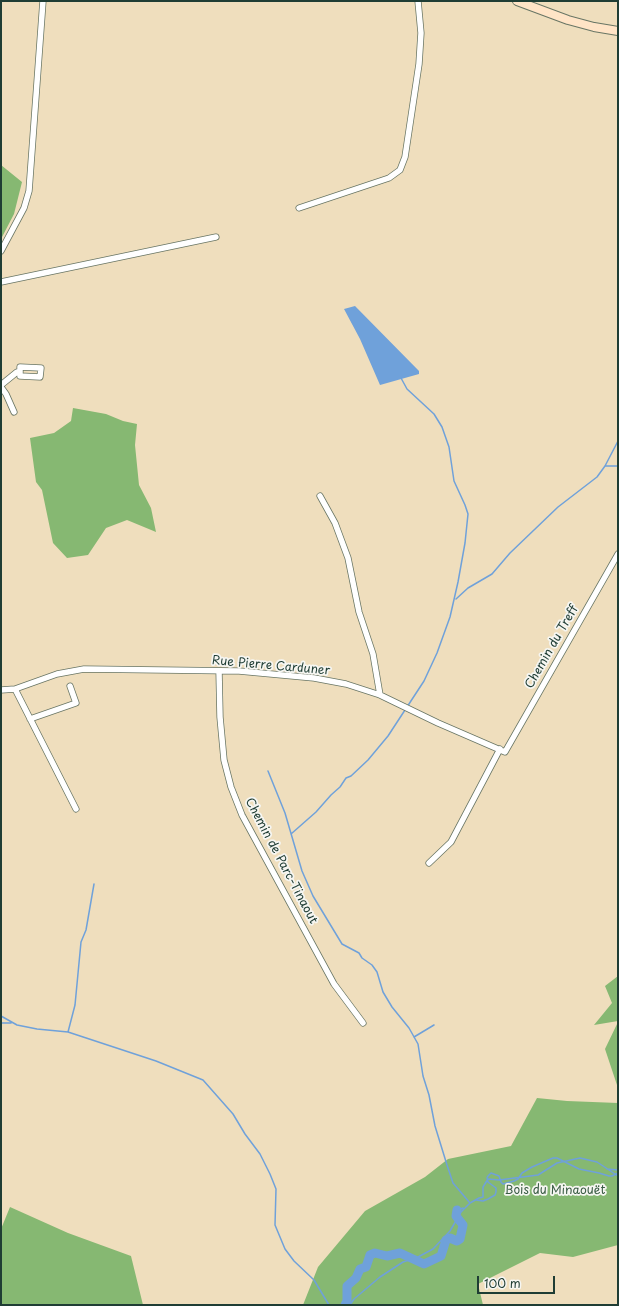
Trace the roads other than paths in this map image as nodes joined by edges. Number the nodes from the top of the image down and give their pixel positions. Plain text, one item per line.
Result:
1 (43, 1) edge
2 (418, 1) edge
3 (517, 1) edge
4 (618, 31) edge
5 (299, 208) dead end
6 (216, 237) dead end
7 (1, 251) edge
8 (1, 282) edge
9 (20, 371) dead end
10 (1, 386) edge
11 (14, 412) dead end
12 (320, 496) dead end
13 (618, 554) edge
14 (219, 671) junction
15 (70, 686) dead end
16 (1, 690) edge
17 (15, 690) junction
18 (380, 695) junction
19 (30, 719) junction
20 (502, 750) junction
21 (76, 809) dead end
22 (429, 863) dead end
23 (363, 1023) dead end

1 - 7 street
2 - 5 street
3 - 4 main road
6 - 8 street
9 - 10 street
10 - 11 street
12 - 18 street
13 - 20 street, Chemin du Treff
14 - 17 street, Rue Pierre Carduner
14 - 18 street, Rue Pierre Carduner
14 - 23 street, Chemin de Parc-Tinaout
15 - 19 street
16 - 17 street, Rue Pierre Carduner
17 - 19 street
18 - 20 street, Rue Pierre Carduner
19 - 21 street
20 - 22 street, Chemin du Treff

